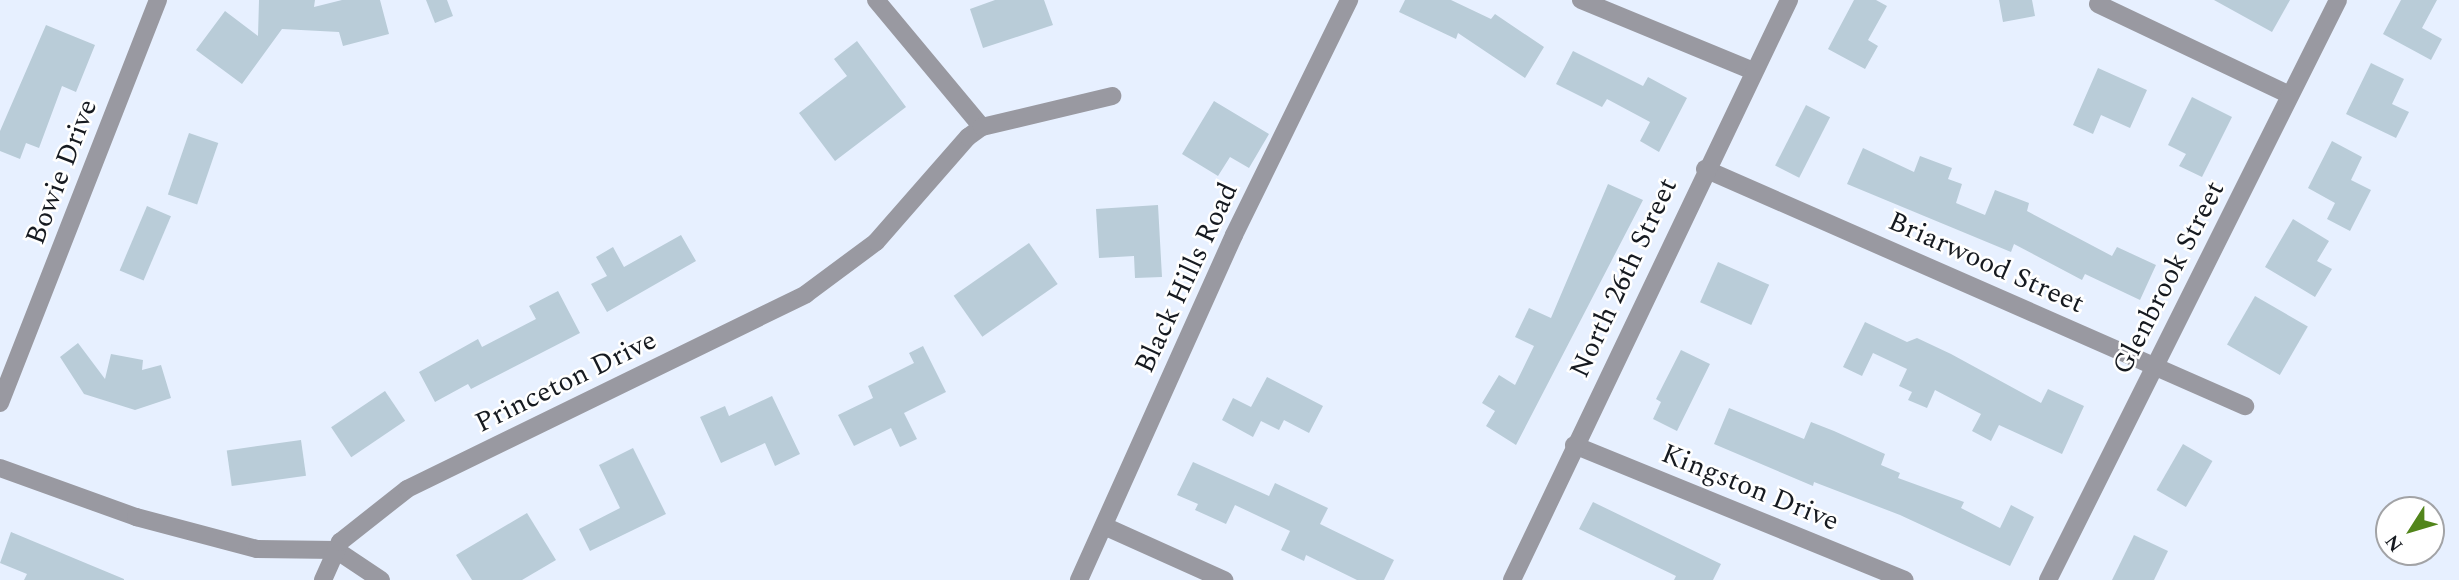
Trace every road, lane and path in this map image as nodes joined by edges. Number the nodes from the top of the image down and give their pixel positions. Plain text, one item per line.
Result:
1 (158, 0) edge
2 (876, 0) edge
3 (1349, 0) edge
4 (1581, 0) edge
5 (1789, 0) edge
6 (2338, 0) edge
7 (2098, 4) dead end
8 (1753, 71) junction
9 (2290, 95) junction
10 (1112, 96) dead end
11 (982, 127) junction
12 (1705, 169) junction
13 (2154, 366) junction
14 (0, 403) edge
15 (2245, 406) dead end
16 (1574, 444) junction
17 (0, 468) edge
18 (1104, 526) junction
19 (336, 550) junction
20 (323, 580) edge
21 (381, 580) edge
22 (1079, 580) edge
23 (1224, 580) edge
24 (1512, 580) edge
25 (1905, 580) edge
26 (2048, 580) edge

1 - 14 street, Bowie Drive
2 - 11 street
3 - 18 street, Black Hills Road
4 - 8 street
5 - 8 street, North 26th Street
6 - 9 street, Glenbrook Street
7 - 9 street
8 - 12 street, North 26th Street
9 - 13 street, Glenbrook Street
10 - 11 street, Princeton Drive
11 - 19 street, Princeton Drive
12 - 13 street, Briarwood Street
12 - 16 street, North 26th Street
13 - 15 street, Briarwood Street
13 - 26 street, Glenbrook Street
16 - 24 street, North 26th Street
16 - 25 street, Kingston Drive
17 - 19 street
18 - 22 street, Black Hills Road
18 - 23 street
19 - 20 street, Princeton Drive
19 - 21 street

